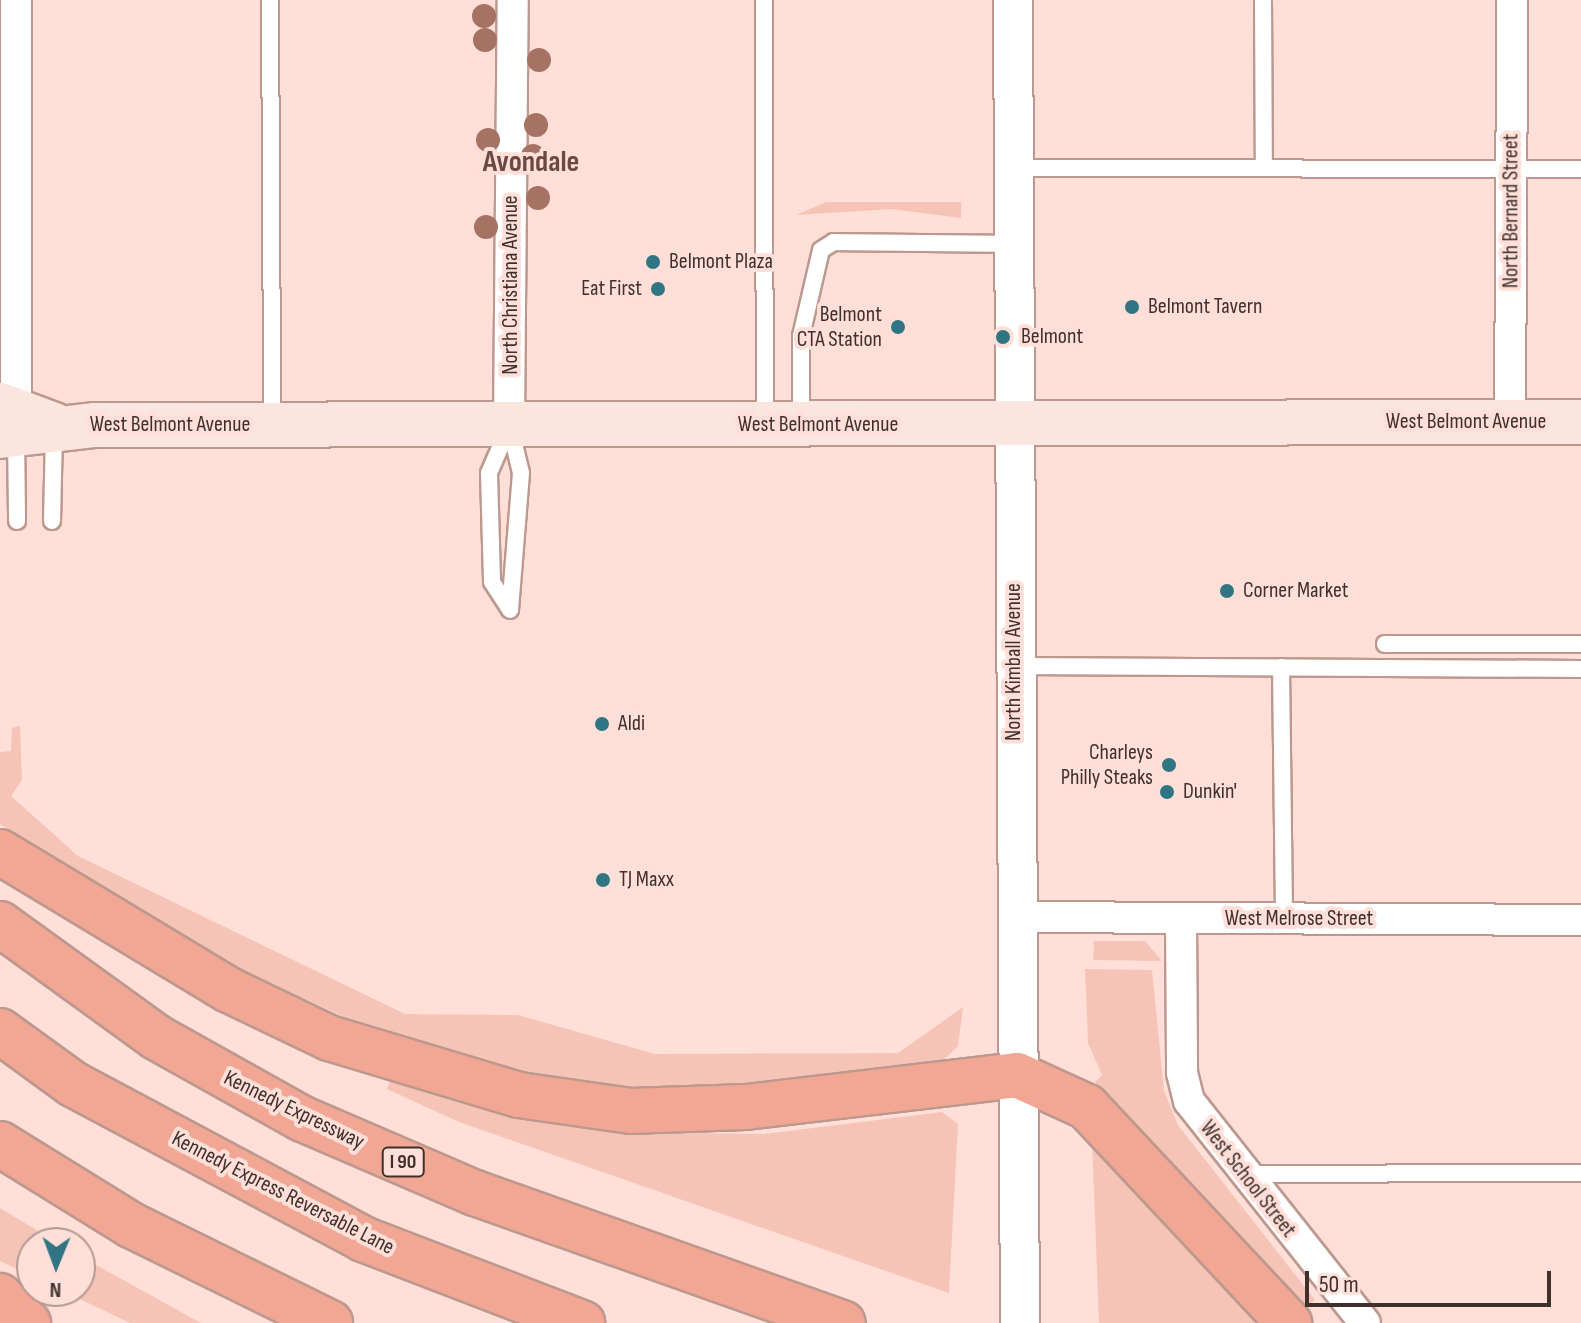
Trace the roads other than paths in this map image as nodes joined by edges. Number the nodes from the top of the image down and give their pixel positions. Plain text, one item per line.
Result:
1 (16, 0) edge
2 (270, 0) edge
3 (513, 0) edge
4 (764, 0) edge
5 (1013, 0) edge
6 (1263, 0) edge
7 (1512, 0) edge
8 (1014, 168) junction
9 (1264, 168) junction
10 (1511, 169) junction
11 (1581, 169) edge
12 (8, 231) edge
13 (1013, 244) junction
14 (17, 421) edge
15 (1581, 422) edge
16 (1013, 423) junction
17 (1510, 423) junction
18 (272, 425) junction
19 (509, 425) junction
20 (783, 425) junction
21 (17, 521) dead end
22 (52, 521) dead end
23 (1385, 644) dead end
24 (1581, 644) edge
25 (1015, 666) junction
26 (1281, 667) junction
27 (1581, 669) edge
28 (0, 852) edge
29 (1016, 917) junction
30 (1181, 918) junction
31 (1284, 918) junction
32 (1581, 920) edge
33 (0, 924) edge
34 (0, 1031) edge
35 (1017, 1075) junction
36 (0, 1144) edge
37 (1581, 1173) edge
38 (1244, 1174) junction
39 (0, 1296) edge
40 (28, 1323) edge
41 (330, 1323) edge
42 (582, 1323) edge
43 (843, 1323) edge
44 (1020, 1323) edge
45 (1289, 1323) edge
46 (1365, 1323) edge

1 - 12 street
2 - 18 lane
3 - 19 street, North Christiana Avenue
4 - 20 lane
5 - 8 street, North Kimball Avenue
6 - 9 lane
7 - 10 street, North Bernard Street
8 - 9 lane
8 - 13 street, North Kimball Avenue
9 - 10 lane
10 - 11 lane
10 - 17 street, North Bernard Street
12 - 14 street
13 - 16 street, North Kimball Avenue
13 - 20 lane
14 - 18 main road, West Belmont Avenue
14 - 21 lane
14 - 22 lane
15 - 17 main road, West Belmont Avenue
16 - 17 main road, West Belmont Avenue
16 - 20 main road, West Belmont Avenue
16 - 25 street, North Kimball Avenue
18 - 19 main road, West Belmont Avenue
19 - 19 lane
19 - 20 main road, West Belmont Avenue
23 - 24 lane
25 - 26 lane
25 - 29 street, North Kimball Avenue
26 - 27 lane
26 - 31 lane
28 - 35 highway
29 - 30 street, West Melrose Street
29 - 35 street, North Kimball Avenue
30 - 31 street, West Melrose Street
30 - 38 street, West School Street
31 - 32 street, West Melrose Street
33 - 43 highway, Kennedy Expressway / I 90
34 - 42 highway, Kennedy Express Reversable Lane
35 - 44 street, North Kimball Avenue
35 - 45 highway
36 - 41 highway
37 - 38 lane
38 - 46 street, West School Street
39 - 40 highway

